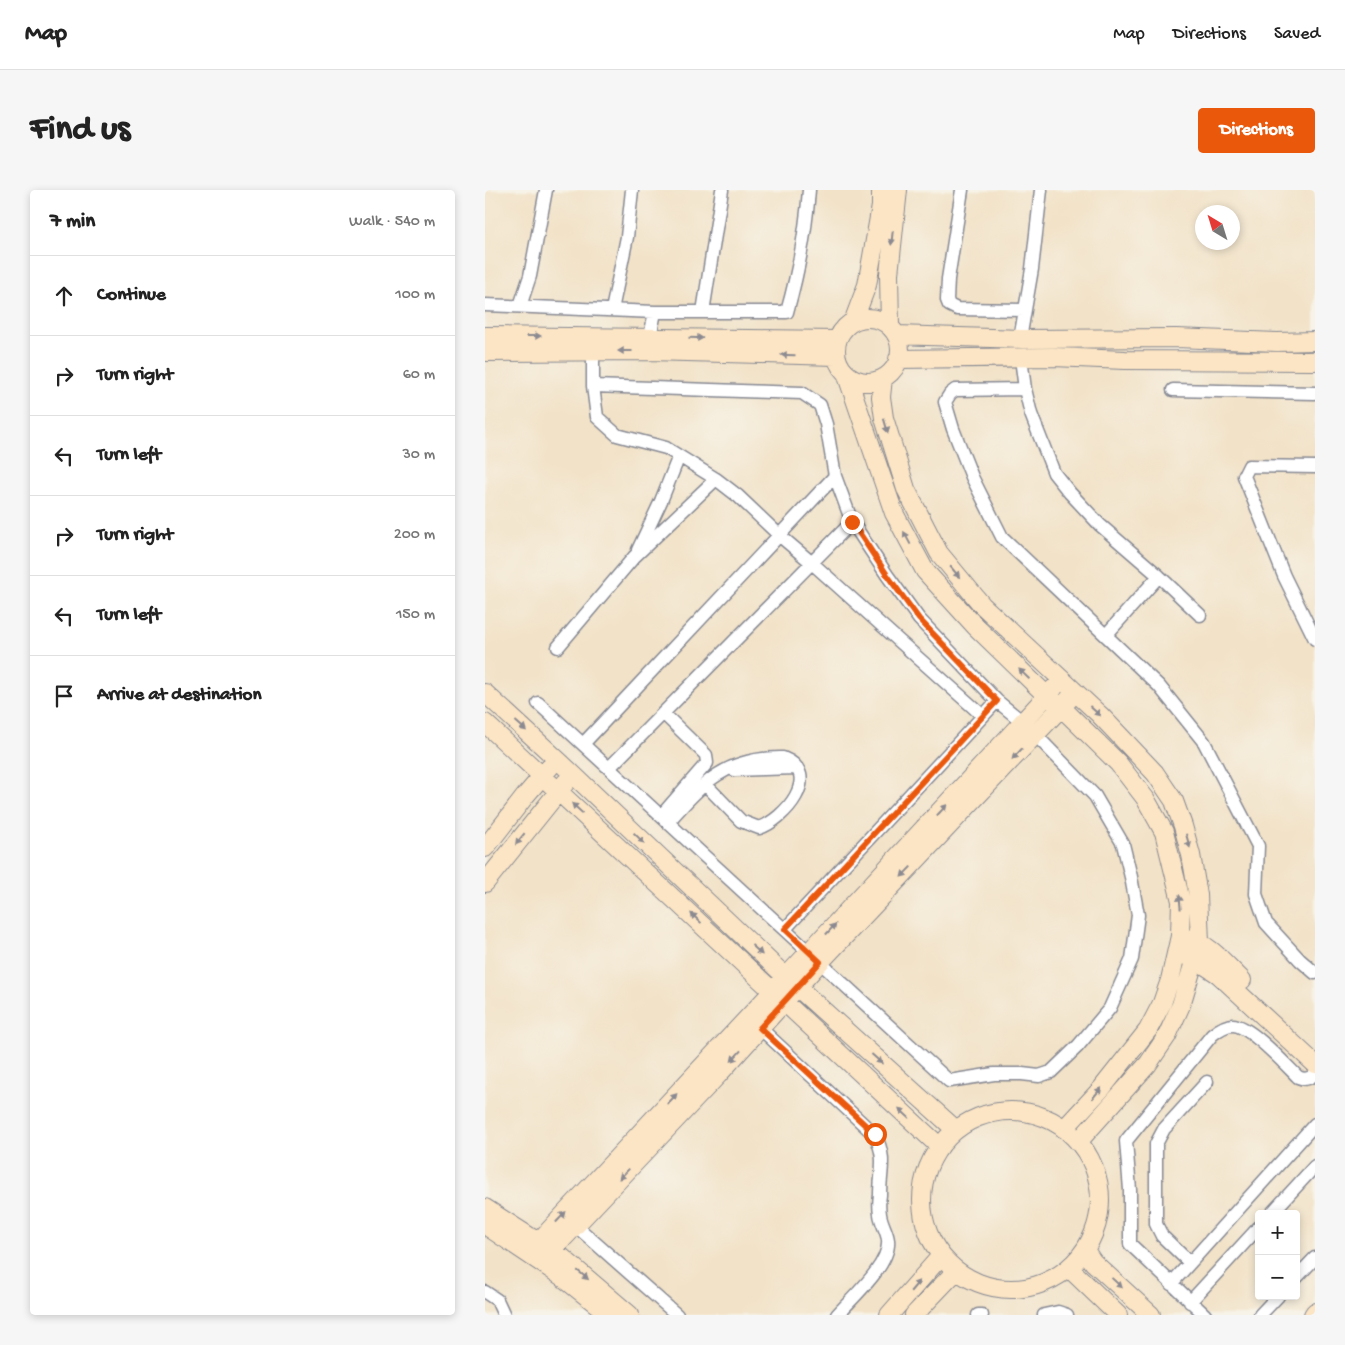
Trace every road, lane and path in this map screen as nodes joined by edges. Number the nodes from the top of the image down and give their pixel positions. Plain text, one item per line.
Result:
1 (546, 190) edge
2 (632, 190) edge
3 (722, 190) edge
4 (809, 190) edge
5 (881, 190) edge
6 (897, 190) edge
7 (962, 190) edge
8 (1041, 190) edge
9 (485, 305) edge
10 (520, 306) junction
11 (612, 310) junction
12 (1025, 310) junction
13 (655, 312) junction
14 (703, 312) junction
15 (853, 322) junction
16 (893, 331) junction
17 (485, 336) edge
18 (651, 338) junction
19 (1020, 339) junction
20 (1315, 341) edge
21 (593, 343) junction
22 (837, 348) junction
23 (485, 352) edge
24 (1021, 358) junction
25 (898, 359) junction
26 (1315, 361) edge
27 (846, 373) junction
28 (883, 378) junction
29 (593, 386) junction
30 (1025, 388) junction
31 (1173, 390) dead end
32 (1315, 393) edge
33 (679, 456) junction
34 (1315, 467) edge
35 (835, 476) junction
36 (716, 479) junction
37 (852, 522) junction
38 (779, 535) junction
39 (635, 556) junction
40 (812, 562) junction
41 (1159, 576) junction
42 (1200, 616) dead end
43 (1106, 635) junction
44 (1315, 639) edge
45 (558, 647) dead end
46 (1061, 681) junction
47 (485, 693) edge
48 (1075, 693) junction
49 (997, 701) junction
50 (1054, 702) junction
51 (538, 703) dead end
52 (663, 713) junction
53 (983, 716) junction
54 (485, 723) edge
55 (1029, 728) junction
56 (583, 744) junction
57 (557, 759) junction
58 (609, 768) junction
59 (573, 774) junction
60 (543, 776) junction
61 (705, 784) junction
62 (558, 790) junction
63 (664, 819) junction
64 (485, 848) edge
65 (485, 884) edge
66 (785, 929) junction
67 (1178, 944) junction
68 (1197, 950) junction
69 (815, 957) junction
70 (1315, 973) edge
71 (792, 982) junction
72 (779, 996) junction
73 (760, 1028) junction
74 (1315, 1050) edge
75 (1315, 1064) edge
76 (1315, 1074) edge
77 (1207, 1082) dead end
78 (1315, 1124) edge
79 (1064, 1129) junction
80 (956, 1130) junction
81 (1078, 1142) junction
82 (940, 1146) junction
83 (1315, 1166) edge
84 (485, 1208) edge
85 (1275, 1210) edge
86 (485, 1225) edge
87 (575, 1225) junction
88 (1255, 1232) edge
89 (1085, 1250) junction
90 (540, 1252) junction
91 (940, 1257) junction
92 (1315, 1258) edge
93 (1190, 1263) junction
94 (1069, 1268) junction
95 (956, 1271) junction
96 (1300, 1274) edge
97 (1171, 1284) junction
98 (485, 1292) edge
99 (1274, 1300) edge
100 (1191, 1302) junction
101 (604, 1313) edge
102 (504, 1315) edge
103 (630, 1315) edge
104 (677, 1315) edge
105 (837, 1315) edge
106 (889, 1315) edge
107 (914, 1315) edge
108 (978, 1315) edge
109 (982, 1315) edge
110 (1044, 1315) edge
111 (1067, 1315) edge
112 (1118, 1315) edge
113 (1151, 1315) edge
114 (1205, 1315) edge
115 (1260, 1315) edge

1 - 10 street
2 - 11 street
3 - 14 street
4 - 14 street
5 - 15 street
6 -> 16 street
7 - 12 street
8 - 12 street
9 - 10 street
10 - 11 street
11 - 13 street
12 - 19 street
13 - 14 street
13 - 18 street
15 - 16 street
15 - 22 street
16 - 19 street
16 - 25 street
17 -> 21 street
18 - 21 street
18 -> 22 street
19 - 20 street
22 -> 21 street
21 - 23 street
21 - 29 street
22 - 27 street
24 - 25 street
24 - 26 street
24 - 30 street
25 - 28 street
27 - 28 street
50 -> 27 street
28 -> 46 street
29 - 33 street
29 - 35 street
30 - 41 street
30 - 43 street
31 - 32 street
33 - 36 street
33 - 39 street
34 - 44 street
35 - 37 street
35 - 38 street
36 - 38 street
36 - 39 street
37 - 40 street
37 - 49 street
38 - 40 street
38 - 56 street
39 - 45 street
40 - 52 street
40 - 53 street
41 - 42 street
41 - 43 street
43 - 70 street
46 - 48 street
46 - 50 street
47 -> 57 street
48 - 50 street
48 -> 68 street
49 - 53 street
49 - 55 street
50 - 55 street
67 -> 50 street
51 - 56 street
52 - 58 street
52 - 63 street
53 - 66 street
54 - 60 street
55 - 69 street
55 - 69 street
56 - 58 street
57 - 59 street
57 - 60 street
58 - 63 street
59 - 62 street
59 -> 71 street
60 - 62 street
60 - 64 street
61 - 61 street
61 - 63 street
62 -> 65 street
72 -> 62 street
63 - 66 street
66 - 69 street
67 - 68 street
79 -> 67 street
68 - 74 street
68 - 75 street
68 - 81 street
69 - 71 street
71 - 72 street
71 -> 80 street
72 - 73 street
82 -> 72 street
90 -> 72 street
73 -> 87 street
73 - 105 street
76 - 97 street
77 - 93 street
78 - 93 street
79 - 80 street
79 - 81 street
80 - 82 street
81 - 89 street
82 - 91 street
83 - 85 street
84 - 90 street
86 - 90 street
87 - 90 street
87 - 104 street
88 - 100 street
89 - 94 street
89 -> 113 street
90 - 101 street
90 -> 103 street
91 - 95 street
106 -> 91 street
92 - 96 street
93 - 97 street
94 - 95 street
94 - 112 street
95 - 107 street
97 - 100 street
98 - 102 street
99 - 115 street
100 - 114 street
108 - 109 street
110 - 111 street

